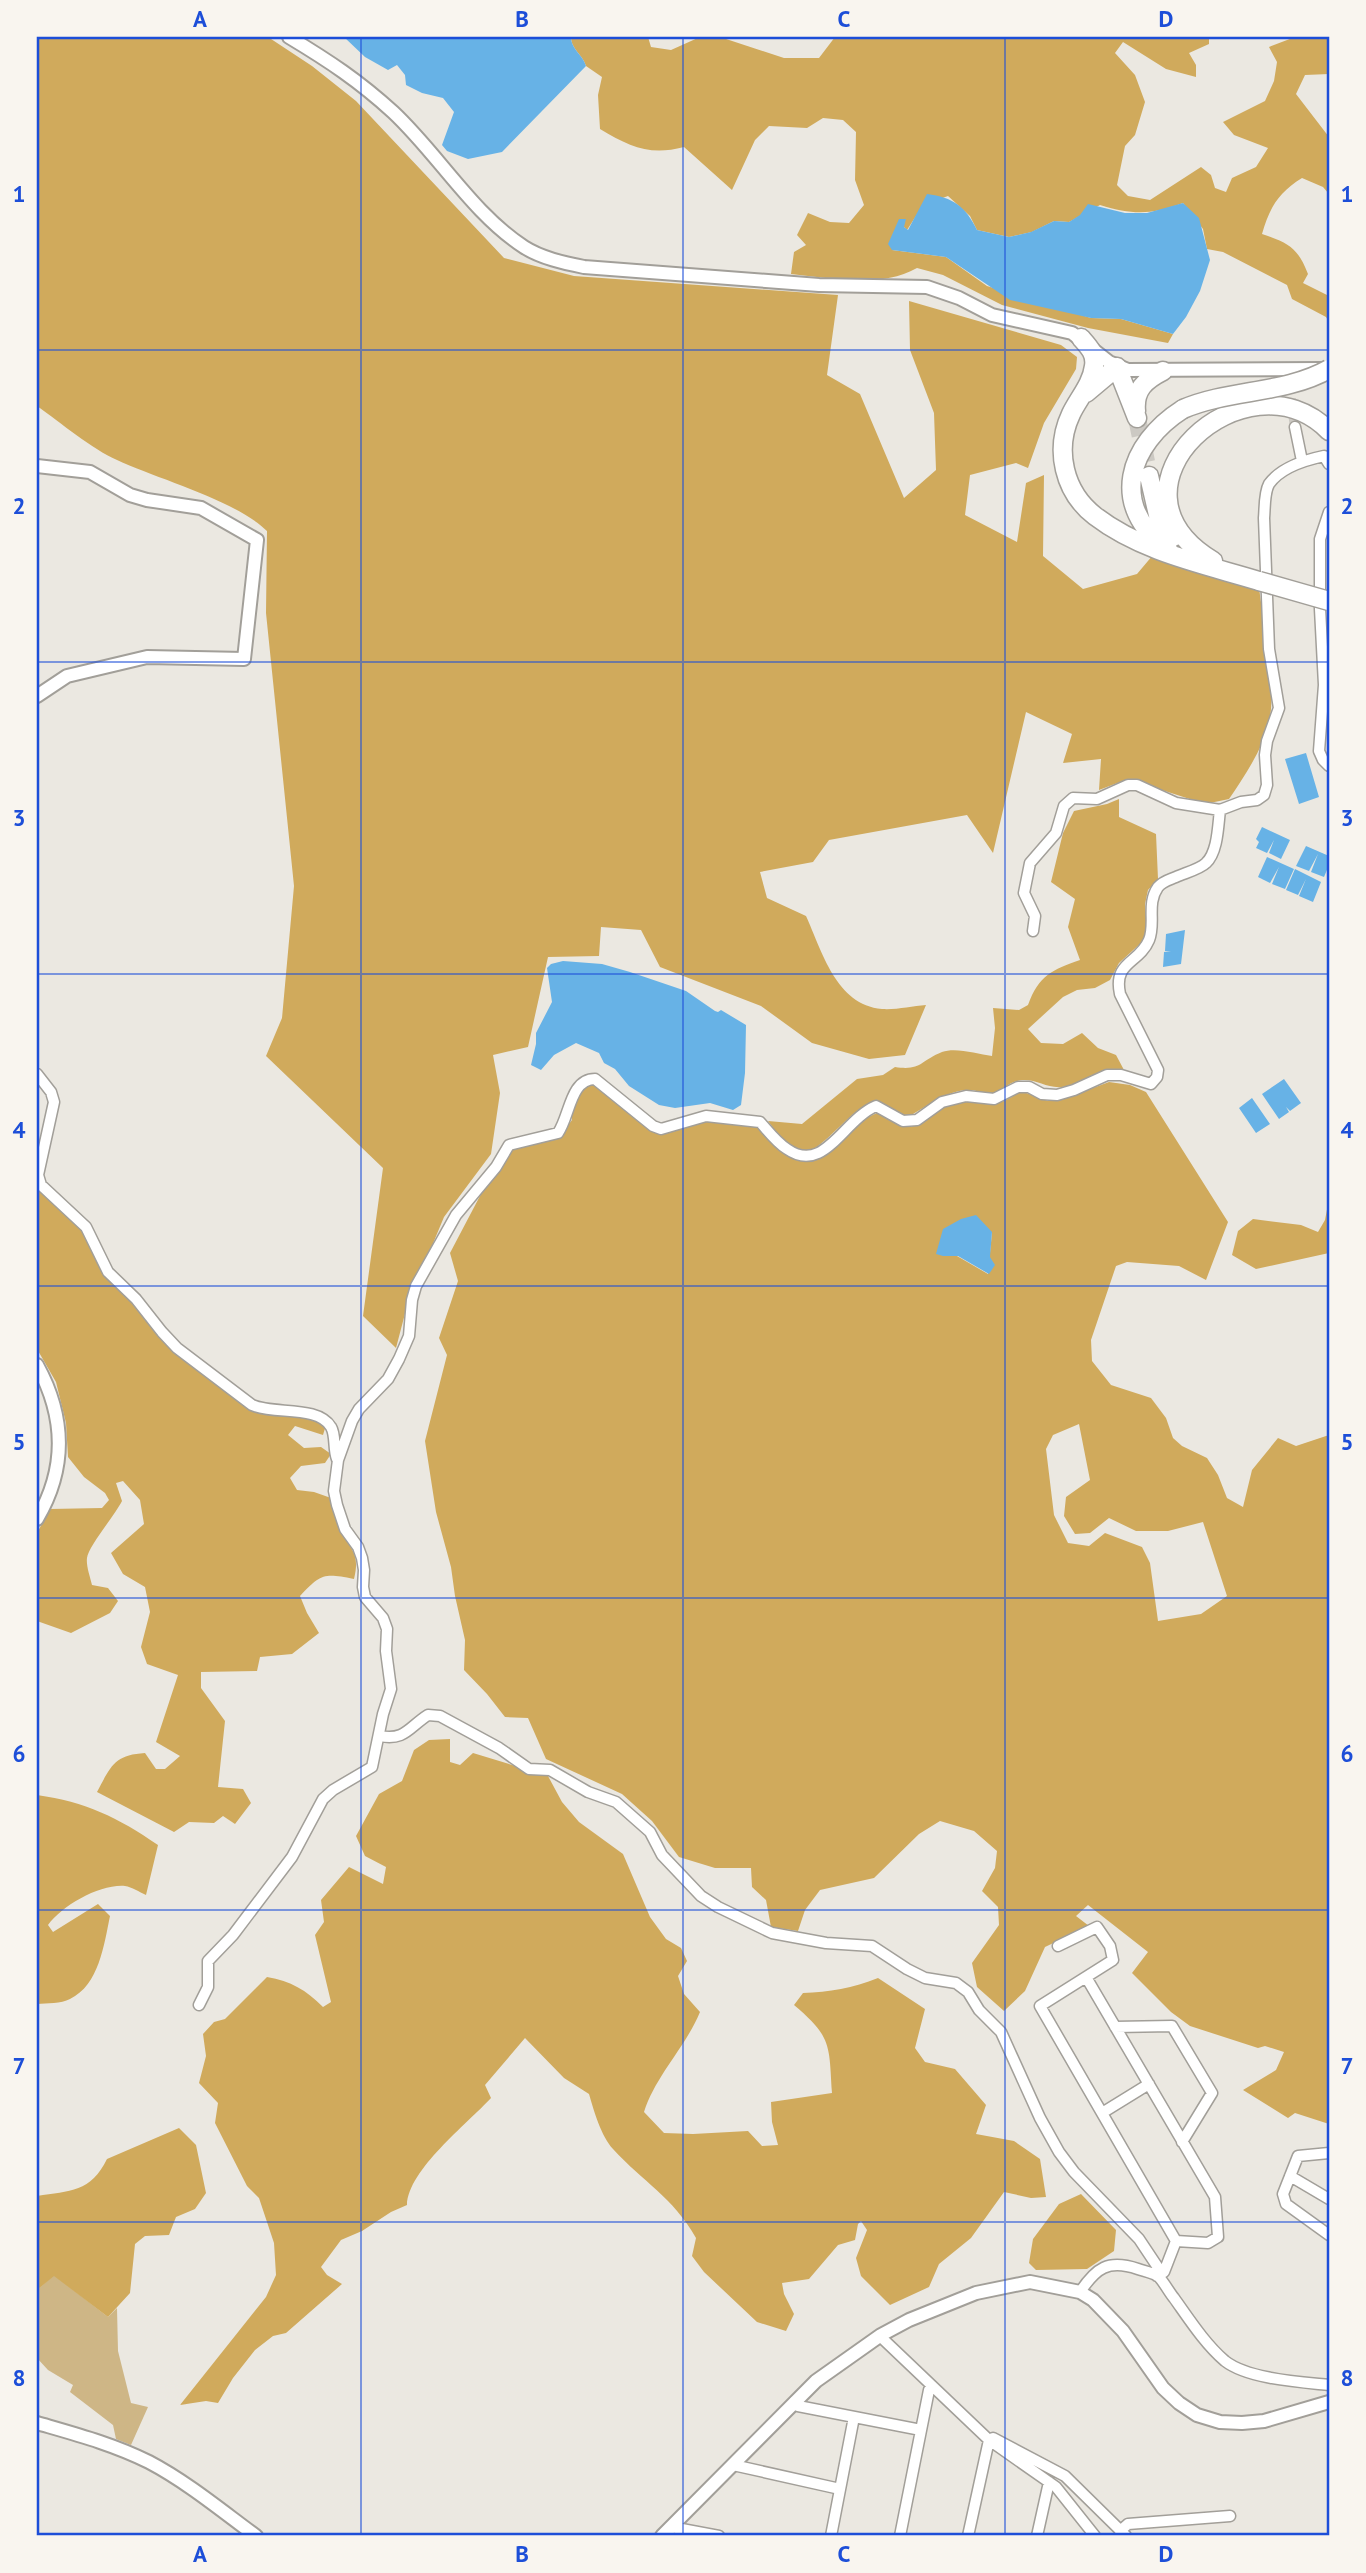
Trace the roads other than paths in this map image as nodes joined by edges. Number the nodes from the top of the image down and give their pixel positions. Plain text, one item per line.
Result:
1 (289, 37) edge
2 (1081, 338) junction
3 (1118, 367) junction
4 (1329, 369) edge
5 (1163, 371) junction
6 (1296, 371) junction
7 (1291, 399) tunnel mouth
8 (1077, 404) junction
9 (1295, 427) tunnel mouth
10 (1329, 431) edge
11 (1302, 461) junction
12 (1329, 464) edge
13 (37, 466) edge
14 (1149, 476) tunnel mouth
15 (1329, 512) edge
16 (1193, 561) junction
17 (1213, 561) junction
18 (1259, 578) junction
19 (1329, 595) edge
20 (1329, 601) edge
21 (37, 696) edge
22 (1329, 766) edge
23 (1220, 810) junction
24 (1033, 931) dead end
25 (37, 1074) edge
26 (37, 1365) edge
27 (338, 1460) junction
28 (37, 1519) edge
29 (380, 1737) junction
30 (1058, 1946) dead end
31 (1086, 1977) junction
32 (199, 2005) dead end
33 (1115, 2027) junction
34 (1149, 2084) junction
35 (1102, 2113) junction
36 (1182, 2142) junction
37 (1329, 2153) edge
38 (1290, 2176) junction
39 (1329, 2199) edge
40 (1329, 2235) edge
41 (1176, 2241) junction
42 (1157, 2276) junction
43 (1080, 2292) junction
44 (881, 2335) junction
45 (932, 2385) junction
46 (1329, 2385) edge
47 (794, 2402) junction
48 (1329, 2402) edge
49 (854, 2417) junction
50 (37, 2423) edge
51 (921, 2430) junction
52 (989, 2440) junction
53 (733, 2465) junction
54 (1049, 2482) junction
55 (840, 2489) junction
56 (1230, 2516) dead end
57 (667, 2532) edge
58 (1123, 2533) edge
59 (256, 2536) edge
60 (719, 2536) edge
61 (831, 2536) edge
62 (900, 2536) edge
63 (968, 2536) edge
64 (1037, 2536) edge
65 (1095, 2536) edge

1 - 2 street
2 - 3 street
2 - 8 highway
3 - 5 street
3 - 5 highway
3 - 8 highway
4 - 6 street
4 - 16 highway, bridge
5 - 6 street
6 - 7 street
8 - 16 highway
9 - 11 street
10 - 17 highway
11 - 12 street
11 - 23 street
13 - 21 street
14 - 17 highway
15 - 22 street
16 - 18 highway
17 - 18 highway
18 - 19 highway
18 - 20 highway, bridge
23 - 24 street
23 - 27 street
25 - 27 street
26 - 28 street
27 - 29 street
29 - 32 street
29 - 42 street
30 - 31 street
31 - 33 street
31 - 35 street
33 - 34 street
33 - 36 street
34 - 35 street
34 - 36 street
35 - 41 street
36 - 41 street
37 - 38 street
38 - 39 street
38 - 40 street
41 - 42 street
42 - 43 street
42 - 46 street
43 - 44 street
43 - 48 street
44 - 45 street
44 - 47 street
45 - 51 street
45 - 52 street
47 - 49 street
47 - 53 street
49 - 51 street
49 - 55 street
50 - 59 street
51 - 62 street
52 - 54 street
52 - 58 street
52 - 63 street
53 - 55 street
53 - 57 street
54 - 64 street
54 - 65 street
55 - 61 street
56 - 58 street
57 - 60 street

